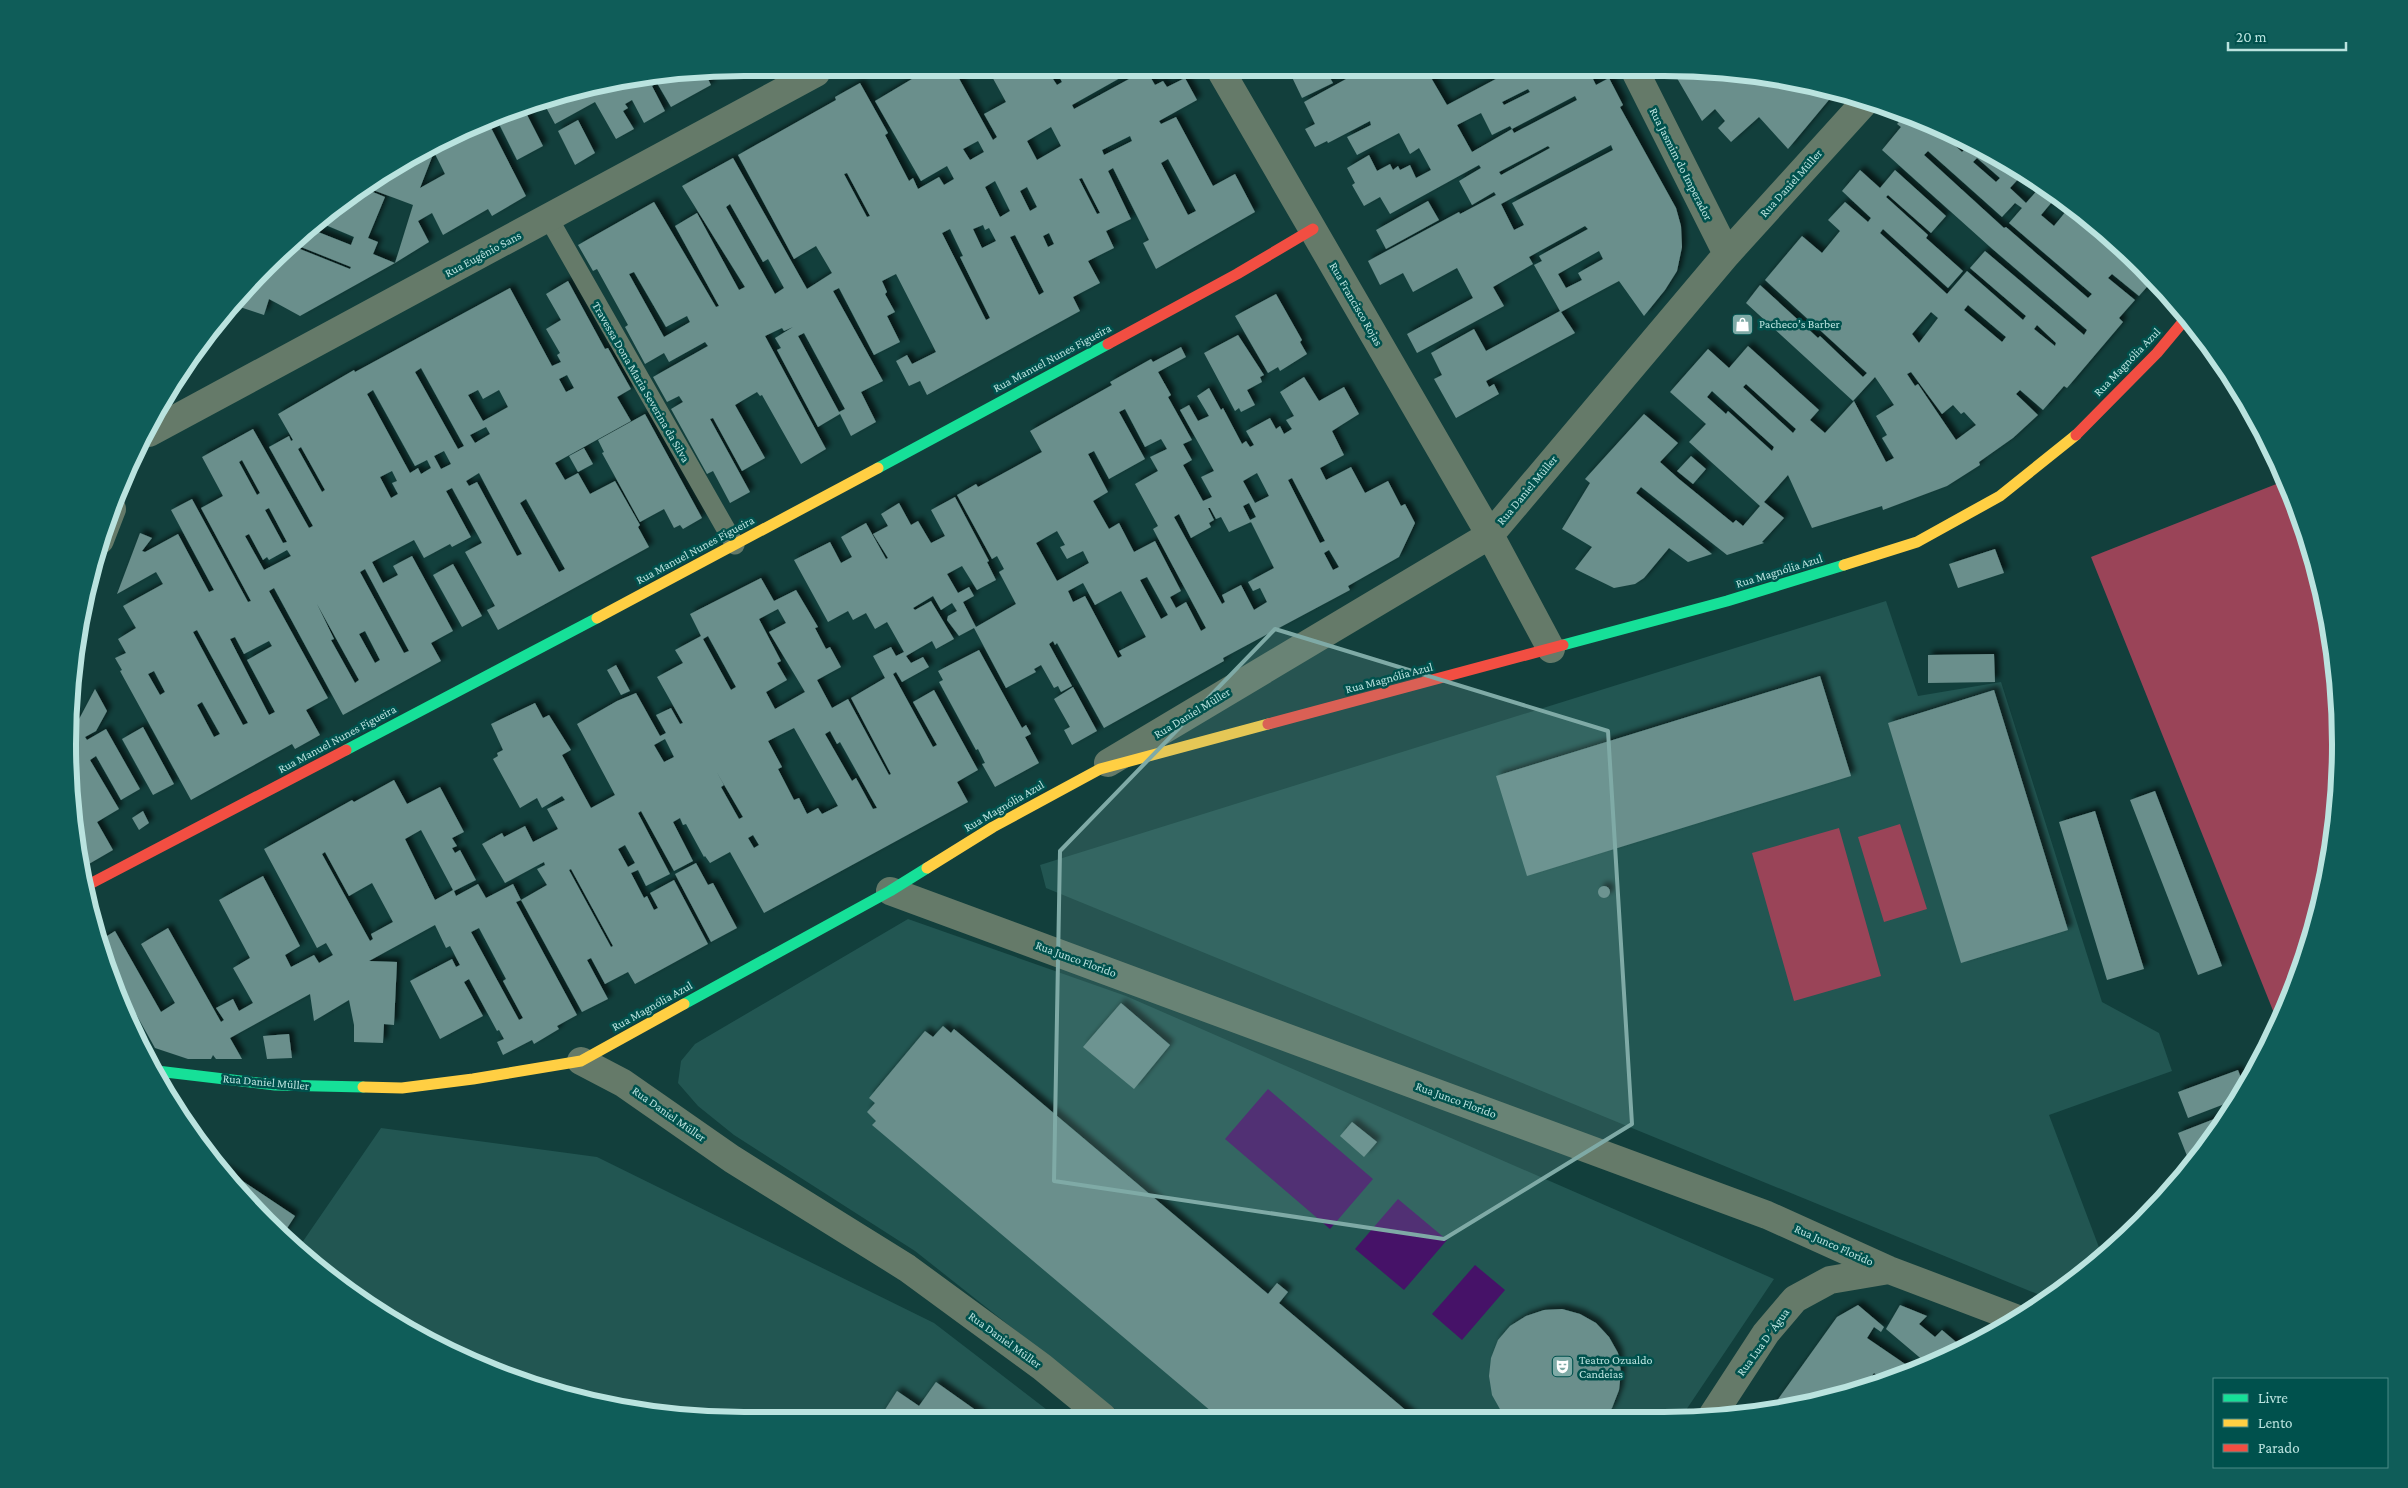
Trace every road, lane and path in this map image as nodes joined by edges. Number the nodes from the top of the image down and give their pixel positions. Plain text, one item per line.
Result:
1 (1224, 76) edge
2 (1638, 76) edge
3 (799, 77) edge
4 (1861, 106) edge
5 (548, 219) junction
6 (1313, 229) junction
7 (1727, 254) junction
8 (2182, 323) edge
9 (155, 430) edge
10 (1490, 535) junction
11 (735, 545) junction
12 (1551, 649) junction
13 (1100, 769) junction
14 (91, 883) edge
15 (890, 891) junction
16 (582, 1061) junction
17 (163, 1072) edge
18 (1889, 1270) junction
19 (2009, 1315) edge
20 (1716, 1409) edge
21 (1097, 1412) edge

1 - 6 street, Rua Francisco Rojas
2 - 7 street, Rua Jasmim do Imperador
3 - 5 street, Rua Eugênio Sans
4 - 7 street, Rua Daniel Müller
5 - 9 street, Rua Eugênio Sans
5 - 11 lane, Travessa Dona Maria Severina da Silva
6 - 10 street, Rua Francisco Rojas
6 - 11 street, Rua Manuel Nunes Figueira
7 - 10 street, Rua Daniel Müller
8 - 12 street, Rua Magnólia Azul
10 - 12 street, Rua Francisco Rojas
10 - 13 street, Rua Daniel Müller
11 - 14 street, Rua Manuel Nunes Figueira
12 - 13 street, Rua Magnólia Azul
13 - 15 street, Rua Magnólia Azul
15 - 16 street, Rua Magnólia Azul
15 - 18 street, Rua Junco Florido
16 - 17 street, Rua Daniel Müller
16 - 21 street, Rua Daniel Müller
18 - 19 street, Rua Junco Florido
18 - 20 street, Rua Lua D´Água

